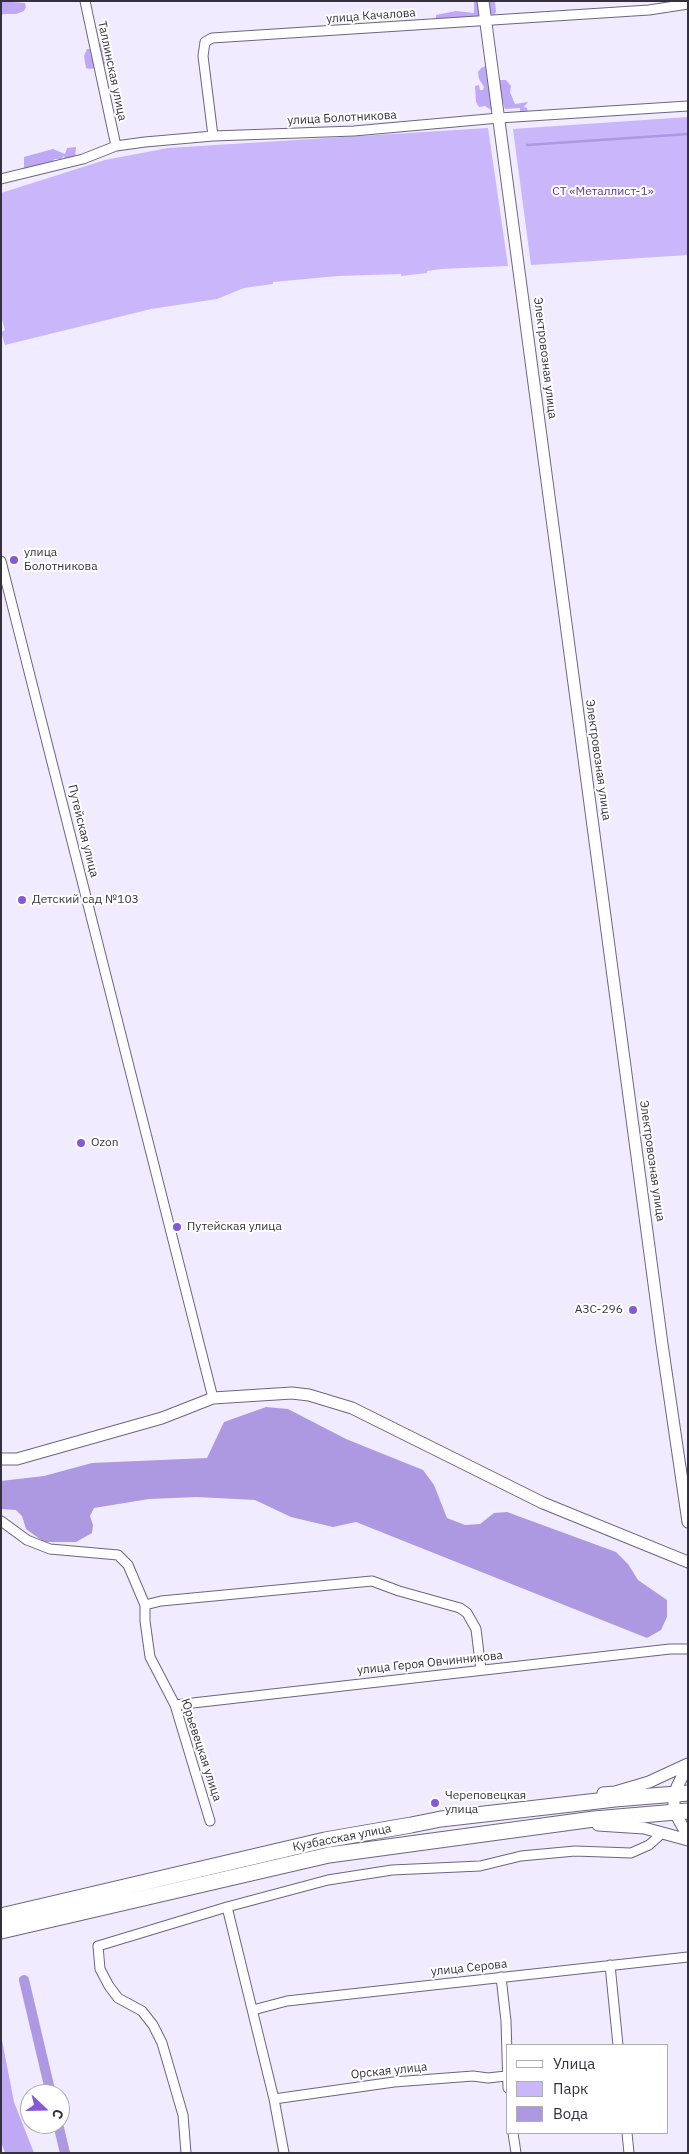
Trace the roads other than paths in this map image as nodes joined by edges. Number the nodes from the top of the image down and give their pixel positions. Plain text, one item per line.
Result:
1 (85, 1) edge
2 (483, 1) edge
3 (688, 4) edge
4 (486, 21) junction
5 (688, 106) edge
6 (499, 118) junction
7 (213, 136) junction
8 (116, 146) junction
9 (1, 179) edge
10 (1, 561) edge
11 (213, 1398) junction
12 (1, 1459) edge
13 (1, 1521) edge
14 (688, 1522) edge
15 (688, 1562) edge
16 (145, 1605) junction
17 (688, 1649) edge
18 (481, 1670) junction
19 (175, 1705) junction
20 (688, 1764) edge
21 (681, 1794) edge
22 (555, 1806) junction
23 (681, 1811) edge
24 (210, 1821) dead end
25 (556, 1824) junction
26 (660, 1832) junction
27 (688, 1836) edge
28 (688, 1840) edge
29 (227, 1907) junction
30 (1, 1916) edge
31 (1, 1931) edge
32 (688, 1957) edge
33 (610, 1965) junction
34 (501, 1977) junction
35 (253, 2010) junction
36 (618, 2044) edge
37 (506, 2076) junction
38 (507, 2082) edge
39 (274, 2099) junction
40 (513, 2134) edge
41 (627, 2134) edge
42 (186, 2153) edge
43 (284, 2153) edge
44 (516, 2153) edge
45 (629, 2153) edge

1 - 8 street, Таллинская улица
2 - 4 street, Электровозная улица
3 - 4 street, улица Качалова
4 - 6 street, Электровозная улица
4 - 7 street, улица Качалова
5 - 6 street, улица Болотникова
6 - 7 street, улица Болотникова
6 - 14 street, Электровозная улица
7 - 8 street, улица Болотникова
8 - 9 street, улица Болотникова
10 - 11 street, Путейская улица
11 - 12 street
11 - 15 street
13 - 16 street, Юрьевецкая улица
16 - 18 street
16 - 19 street, Юрьевецкая улица
17 - 18 street, улица Героя Овчинникова
18 - 19 street, улица Героя Овчинникова
19 - 24 street, Юрьевецкая улица
20 - 21 street
20 - 22 street
21 - 22 main road, Кузбасская улица
21 - 23 street
22 - 30 main road, Кузбасская улица
23 - 25 main road, Кузбасская улица
23 - 27 street
25 - 26 street
25 - 31 main road, Кузбасская улица
26 - 28 street
26 - 29 street
29 - 35 street
29 - 42 street
32 - 33 street, улица Серова
33 - 34 street, улица Серова
33 - 36 street
34 - 35 street, улица Серова
34 - 37 street
35 - 39 street
37 - 38 street
37 - 39 street, Орская улица
39 - 43 street
40 - 44 street
41 - 45 street

